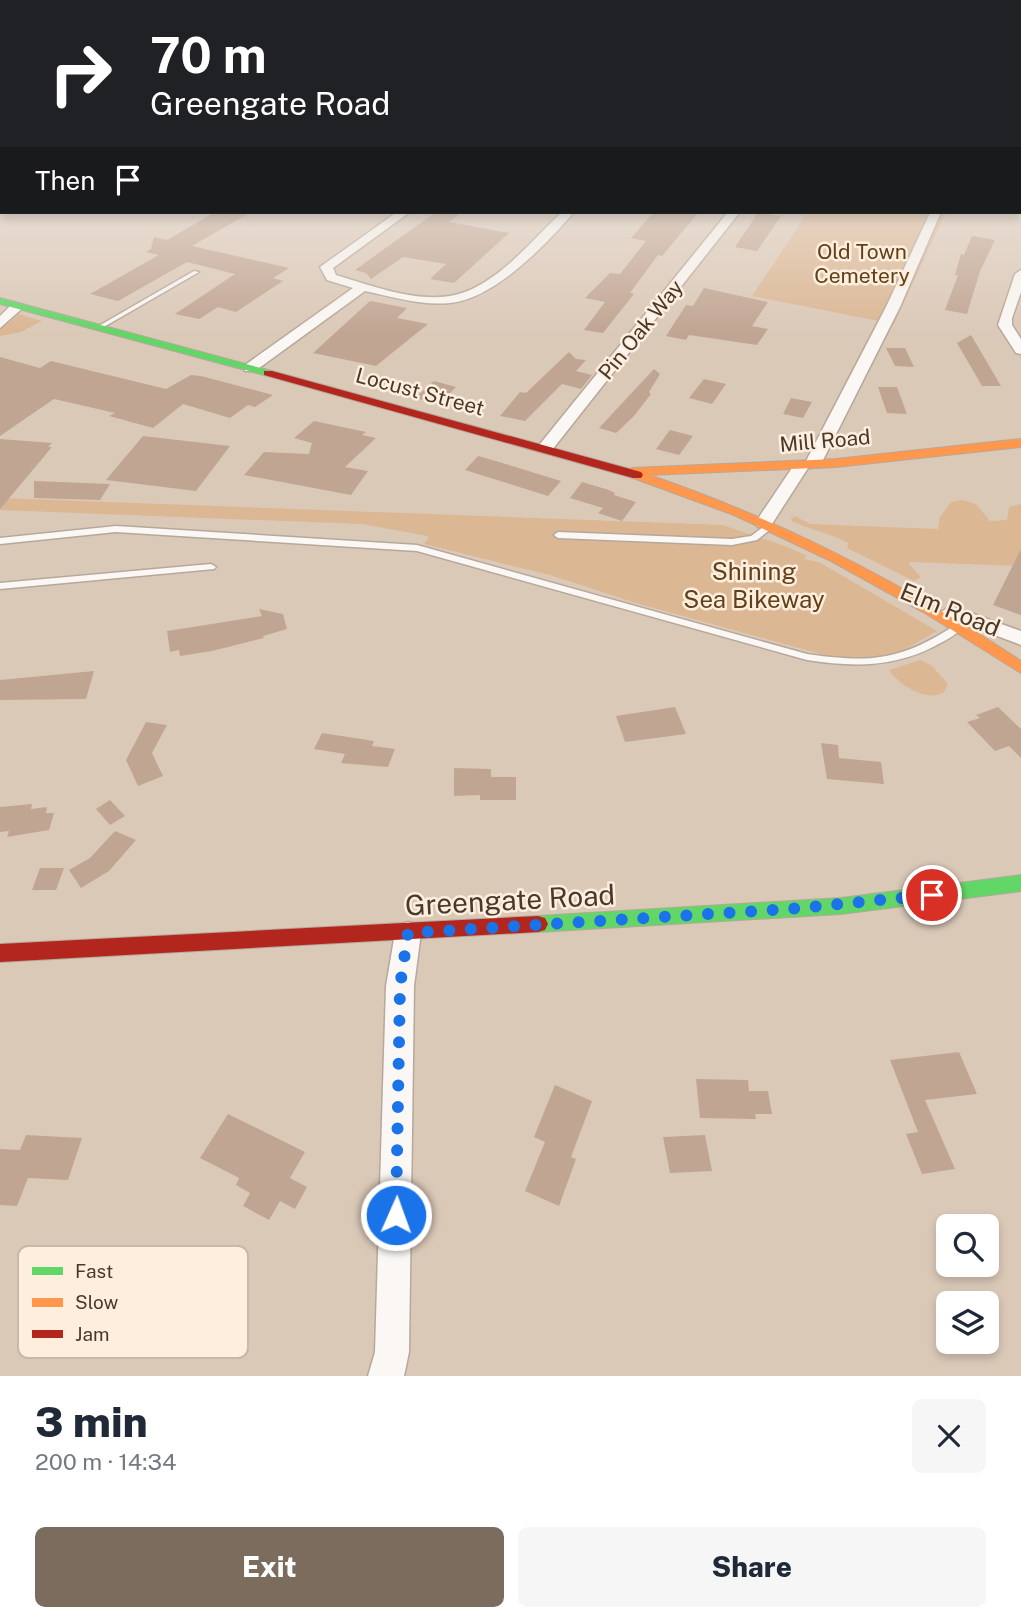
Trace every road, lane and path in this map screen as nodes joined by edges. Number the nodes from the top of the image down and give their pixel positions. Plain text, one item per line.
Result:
1 (401, 214) edge
2 (566, 214) edge
3 (732, 214) edge
4 (936, 214) edge
5 (196, 272) dead end
6 (1021, 274) edge
7 (363, 287) junction
8 (0, 301) edge
9 (19, 306) junction
10 (1021, 323) edge
11 (0, 324) edge
12 (1005, 325) junction
13 (100, 327) junction
14 (1021, 351) edge
15 (250, 368) junction
16 (1021, 443) edge
17 (546, 447) junction
18 (807, 465) junction
19 (632, 472) junction
20 (767, 525) junction
21 (558, 535) dead end
22 (0, 541) edge
23 (211, 568) dead end
24 (879, 581) junction
25 (0, 586) edge
26 (960, 626) junction
27 (1021, 638) edge
28 (1021, 668) edge
29 (1021, 883) edge
30 (408, 933) junction
31 (0, 953) edge
32 (386, 1376) edge

1 - 7 street
2 - 7 street
3 - 17 street, Pin Oak Way
4 - 18 street
5 - 13 lane
6 - 12 street
7 - 15 street
8 - 9 main road, Locust Street
9 - 11 street
9 - 13 main road, Locust Street
10 - 12 street
12 - 14 street
13 - 15 main road, Locust Street
15 - 17 main road, Locust Street
16 - 18 main road, Mill Road
17 - 19 main road, Locust Street
18 - 19 main road, Mill Road
18 - 20 street
19 - 20 main road, Locust Street
20 - 21 lane
20 - 24 main road, Locust Street
22 - 26 lane
23 - 25 lane
24 - 26 main road, Locust Street
24 - 27 street, Elm Road
26 - 28 main road, Locust Street
29 - 30 main road, Greengate Road
30 - 31 main road, Greengate Road
30 - 32 street

